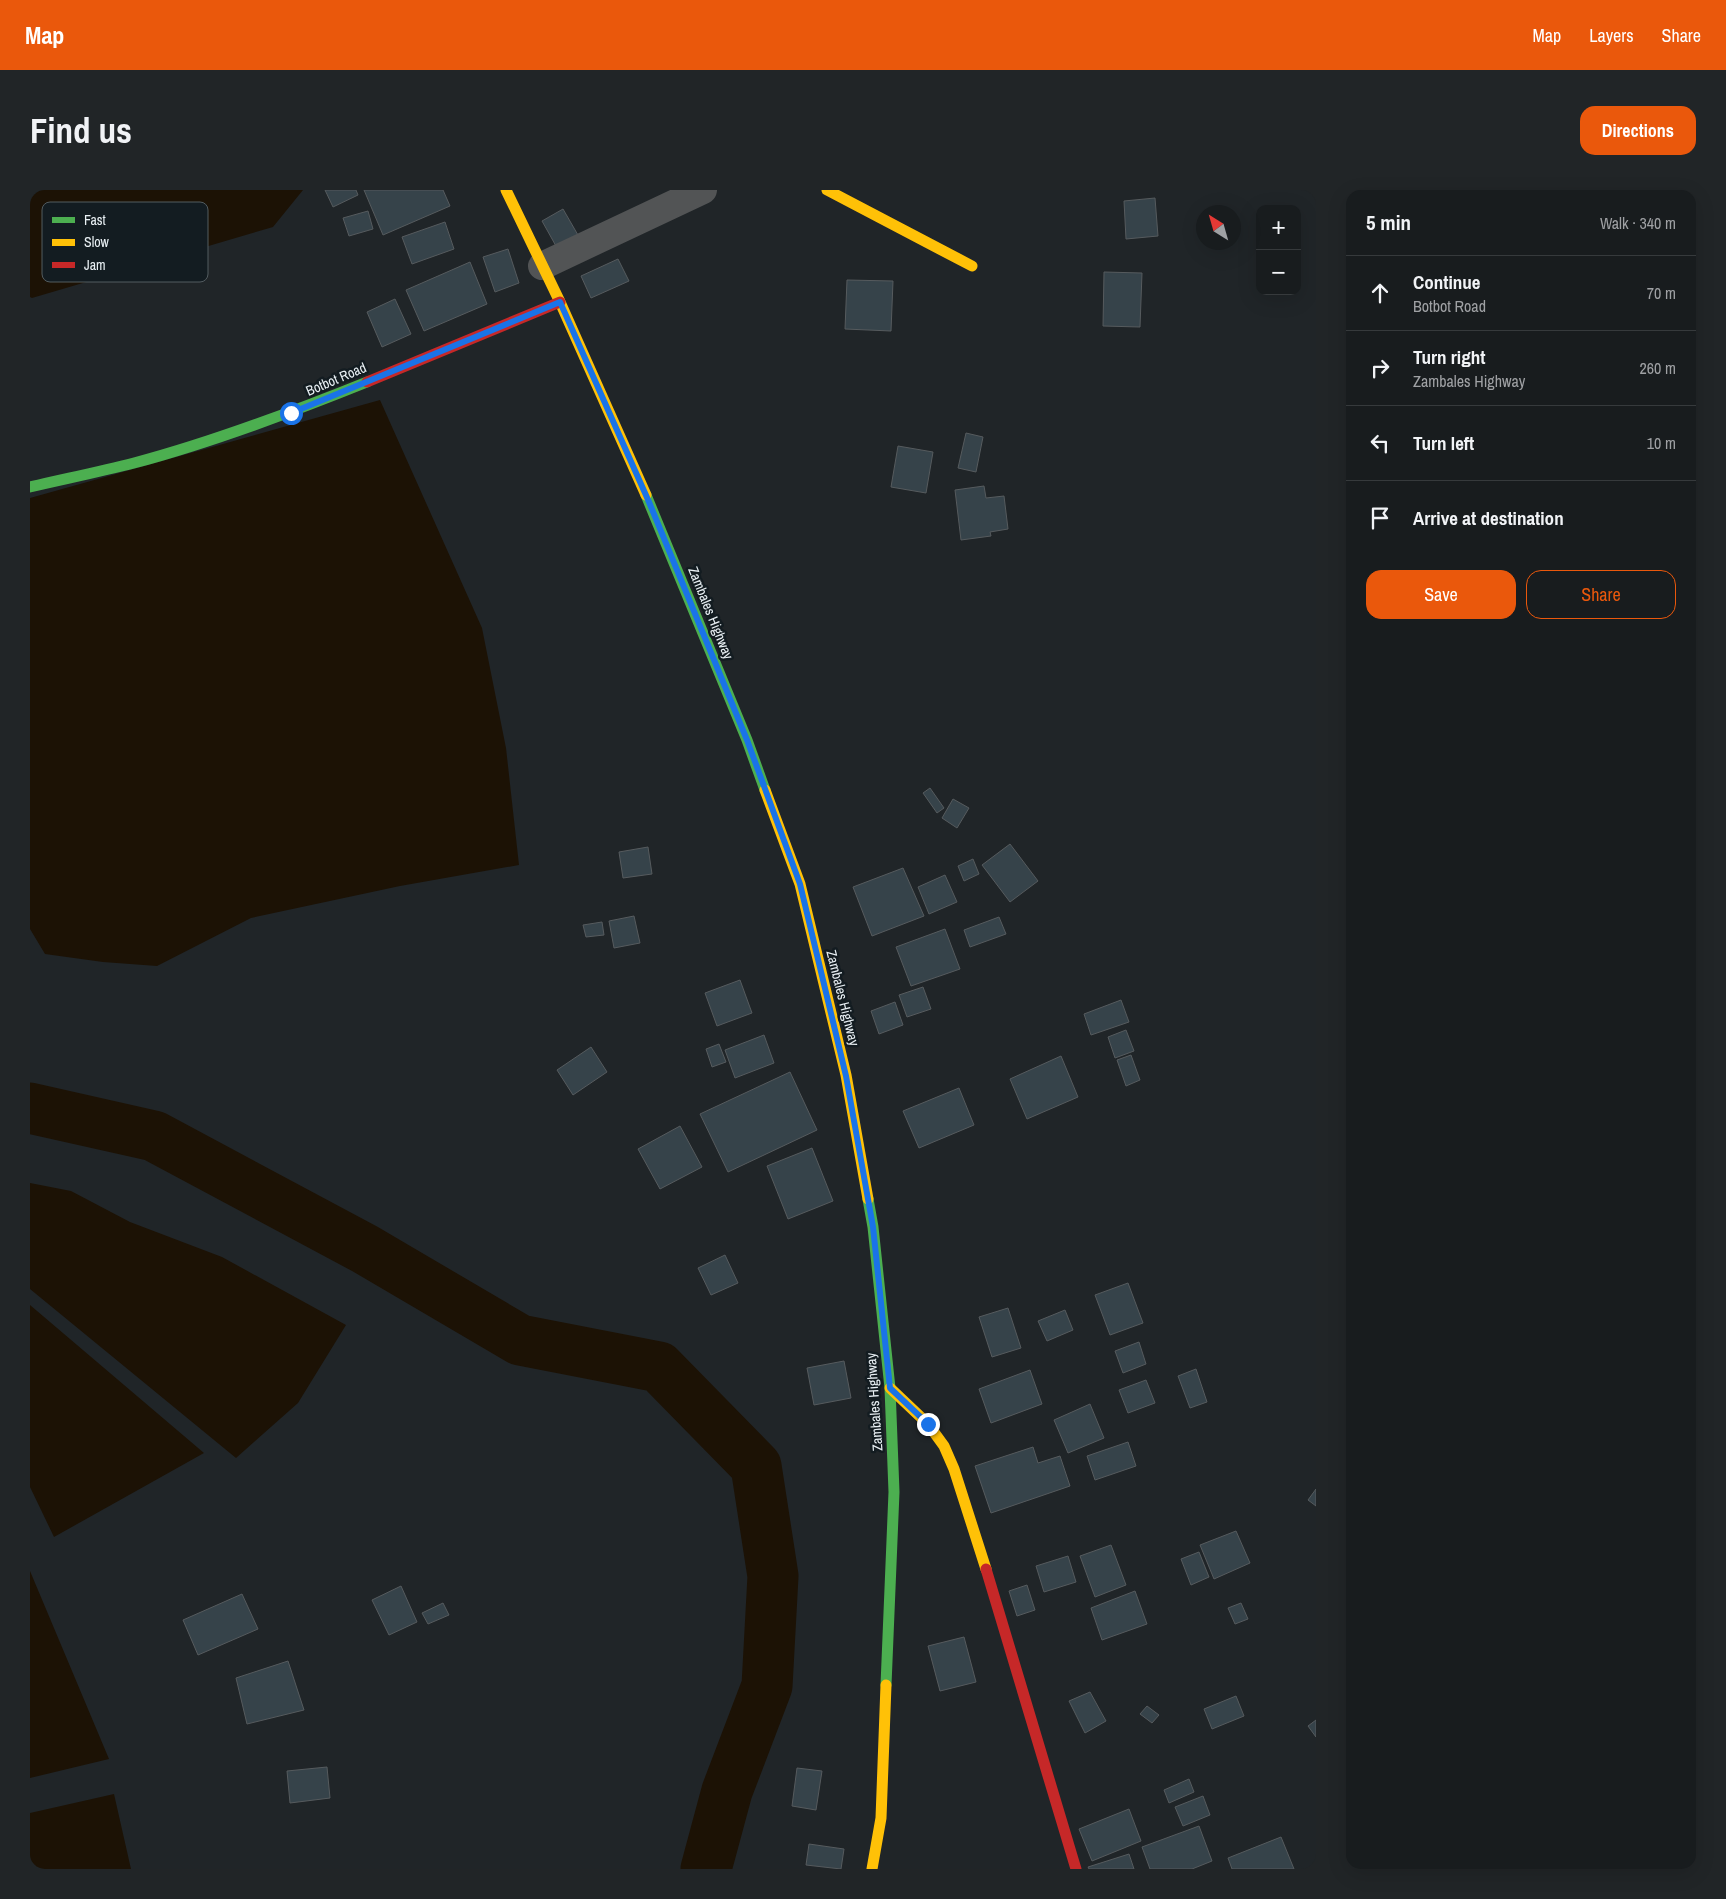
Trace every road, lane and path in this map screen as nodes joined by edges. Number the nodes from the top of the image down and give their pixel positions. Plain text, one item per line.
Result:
1 (506, 190) edge
2 (703, 190) edge
3 (827, 190) edge
4 (542, 266) junction
5 (972, 266) dead end
6 (560, 302) junction
7 (30, 487) edge
8 (890, 1388) junction
9 (872, 1869) edge
10 (1076, 1869) edge

1 - 4 main road, Zambales Highway
2 - 4 street
3 - 5 main road
4 - 6 main road, Zambales Highway
6 - 7 main road, Botbot Road
6 - 8 main road, Zambales Highway
8 - 9 main road, Zambales Highway
8 - 10 main road

